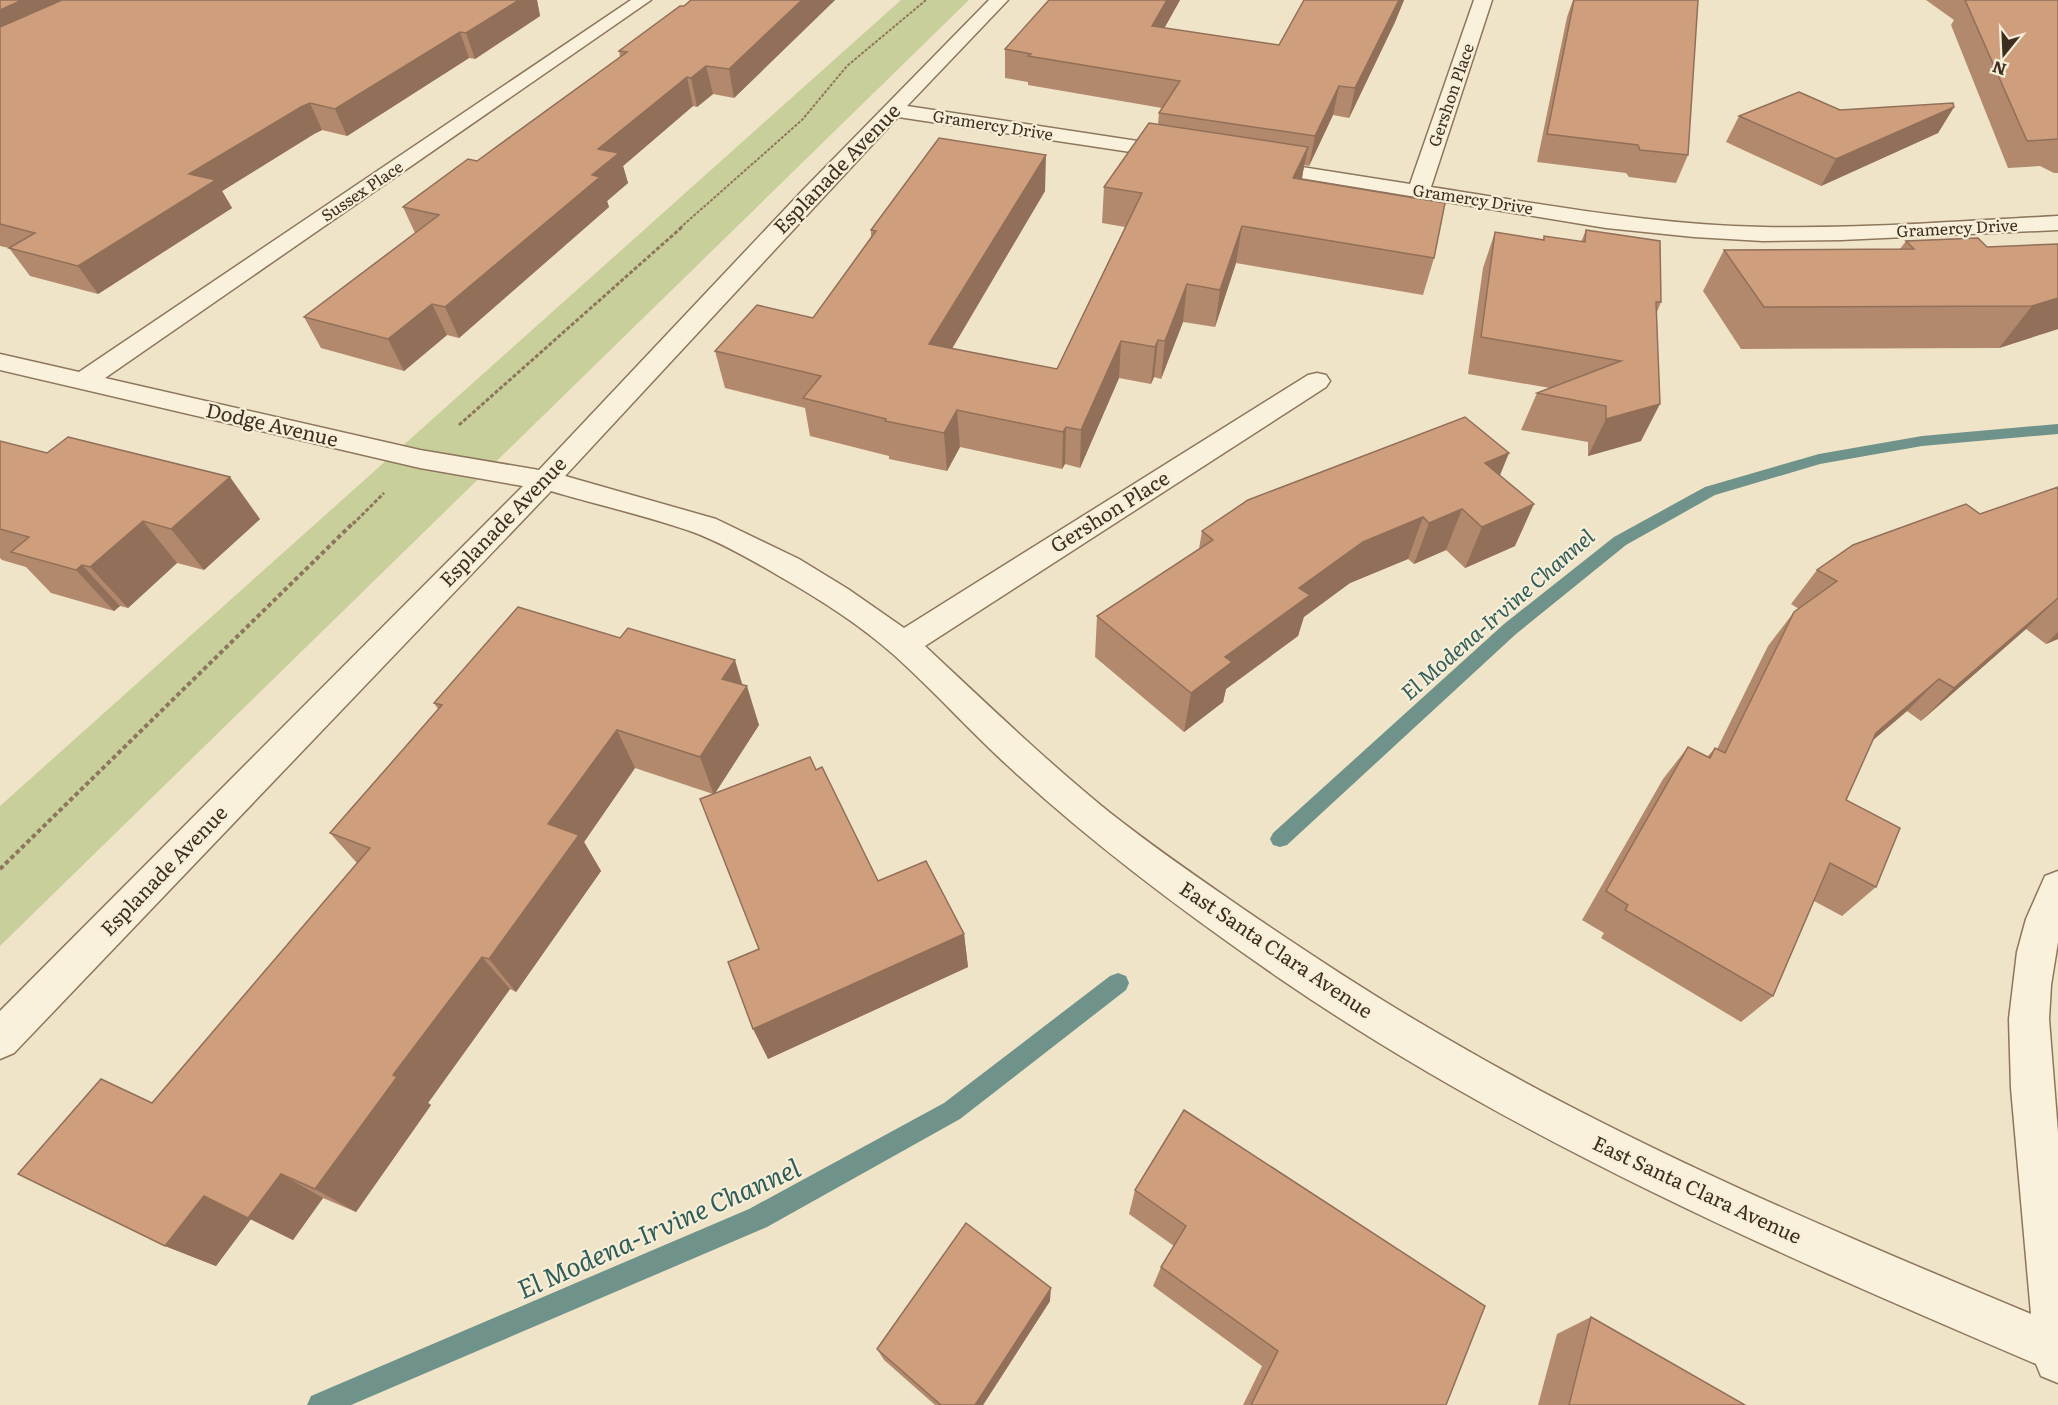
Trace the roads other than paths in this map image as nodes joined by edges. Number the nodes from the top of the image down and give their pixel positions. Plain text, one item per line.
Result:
1 (642, 0) edge
2 (999, 0) edge
3 (1483, 0) edge
4 (893, 110) junction
5 (1196, 156) edge
6 (1243, 164) edge
7 (1419, 190) junction
8 (2058, 223) edge
9 (0, 362) edge
10 (1317, 381) dead end
11 (82, 382) junction
12 (545, 480) junction
13 (903, 644) junction
14 (2058, 888) edge
15 (0, 1039) edge
16 (2058, 1349) edge
17 (2058, 1359) edge

1 - 11 street, Sussex Place
2 - 4 street, Esplanade Avenue
3 - 7 street, Gershon Place
4 - 5 street, Gramercy Drive
4 - 12 street, Esplanade Avenue
6 - 7 street, Gramercy Drive
7 - 8 street, Gramercy Drive
9 - 11 street, Dodge Avenue
10 - 13 street, Gershon Place
11 - 12 street, Dodge Avenue
12 - 13 street, East Santa Clara Avenue
12 - 15 street, Esplanade Avenue
13 - 16 street, East Santa Clara Avenue
14 - 16 street
16 - 17 street

